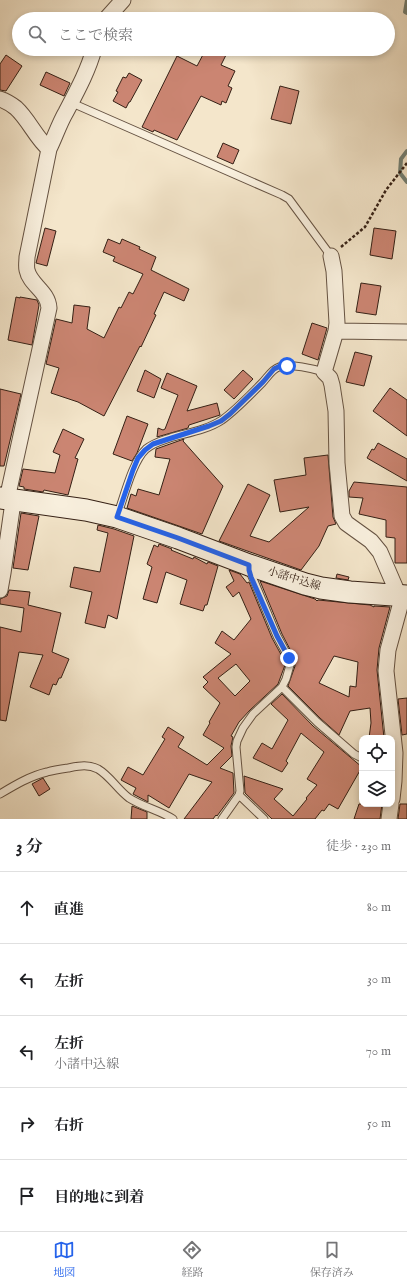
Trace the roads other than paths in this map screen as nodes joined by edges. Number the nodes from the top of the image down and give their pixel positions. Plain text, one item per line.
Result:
1 (123, 0) edge
2 (112, 12) edge
3 (92, 56) edge
4 (0, 99) edge
5 (72, 103) junction
6 (49, 149) junction
7 (331, 256) joint
8 (336, 331) junction
9 (407, 332) edge
10 (324, 372) junction
11 (5, 498) edge
12 (117, 517) junction
13 (249, 565) junction
14 (0, 590) edge
15 (403, 596) edge
16 (282, 688) junction
17 (393, 735) edge
18 (359, 756) edge
19 (0, 794) edge
20 (239, 795) junction
21 (391, 807) edge
22 (173, 819) edge
23 (222, 819) edge
24 (264, 819) edge
25 (389, 819) edge

1 - 2 street
3 - 5 street
4 - 6 street
5 - 6 street
5 - 7 lane
6 - 11 street
7 - 8 street
8 - 9 street
8 - 10 street
10 - 12 lane
10 - 15 street
11 - 12 main road, 小諸中込線
11 - 14 street
12 - 13 main road, 小諸中込線
13 - 15 main road, 小諸中込線
13 - 16 lane
15 - 17 street
16 - 18 lane
16 - 20 lane
19 - 22 lane
20 - 23 lane
20 - 24 lane
21 - 25 street

